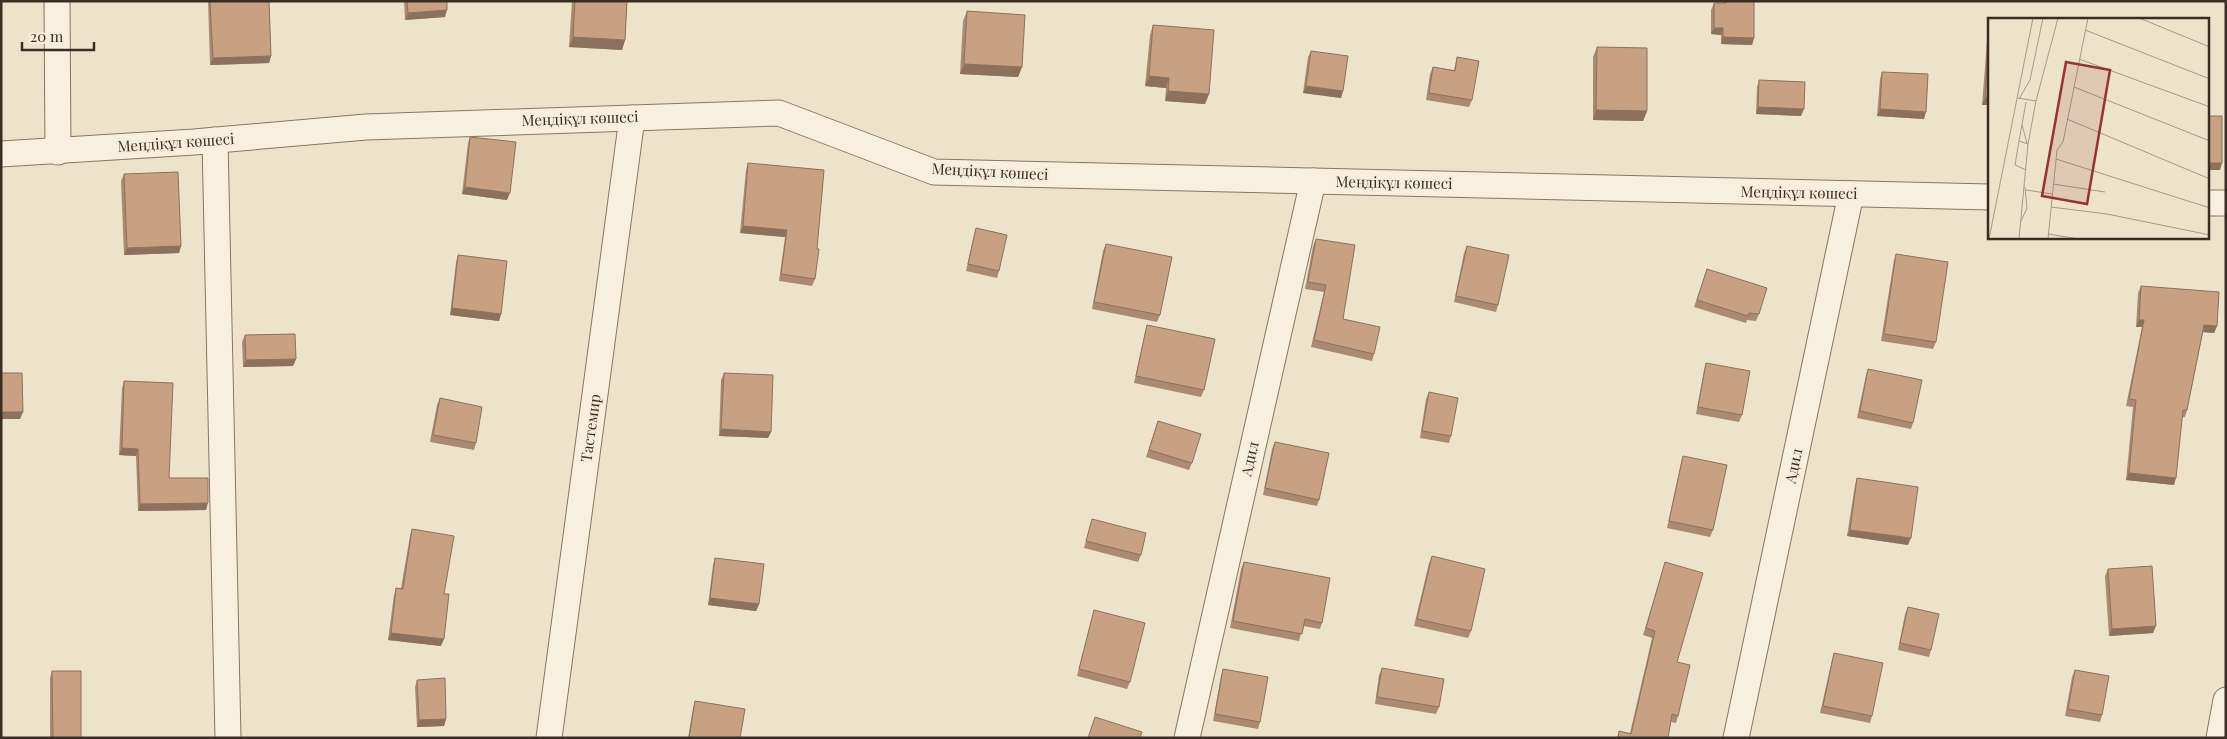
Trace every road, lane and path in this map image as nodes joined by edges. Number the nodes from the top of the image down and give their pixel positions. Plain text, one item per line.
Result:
1 (57, 1) edge
2 (632, 118) junction
3 (215, 140) junction
4 (58, 152) junction
5 (1, 154) edge
6 (1313, 181) junction
7 (1851, 194) junction
8 (1988, 197) edge
9 (2210, 202) edge
10 (2226, 203) edge
11 (2226, 700) edge
12 (228, 738) edge
13 (549, 738) edge
14 (1187, 738) edge
15 (1736, 738) edge
16 (2219, 738) edge

1 - 4 street
2 - 3 street, Меңдіқұл көшесі
2 - 6 street, Меңдіқұл көшесі
2 - 13 street, Тастемир
3 - 4 street, Меңдіқұл көшесі
3 - 12 street
4 - 5 street, Меңдіқұл көшесі
6 - 7 street, Меңдіқұл көшесі
6 - 14 street, Адил
7 - 8 street, Меңдіқұл көшесі
7 - 15 street, Адил
9 - 10 street
11 - 16 street

